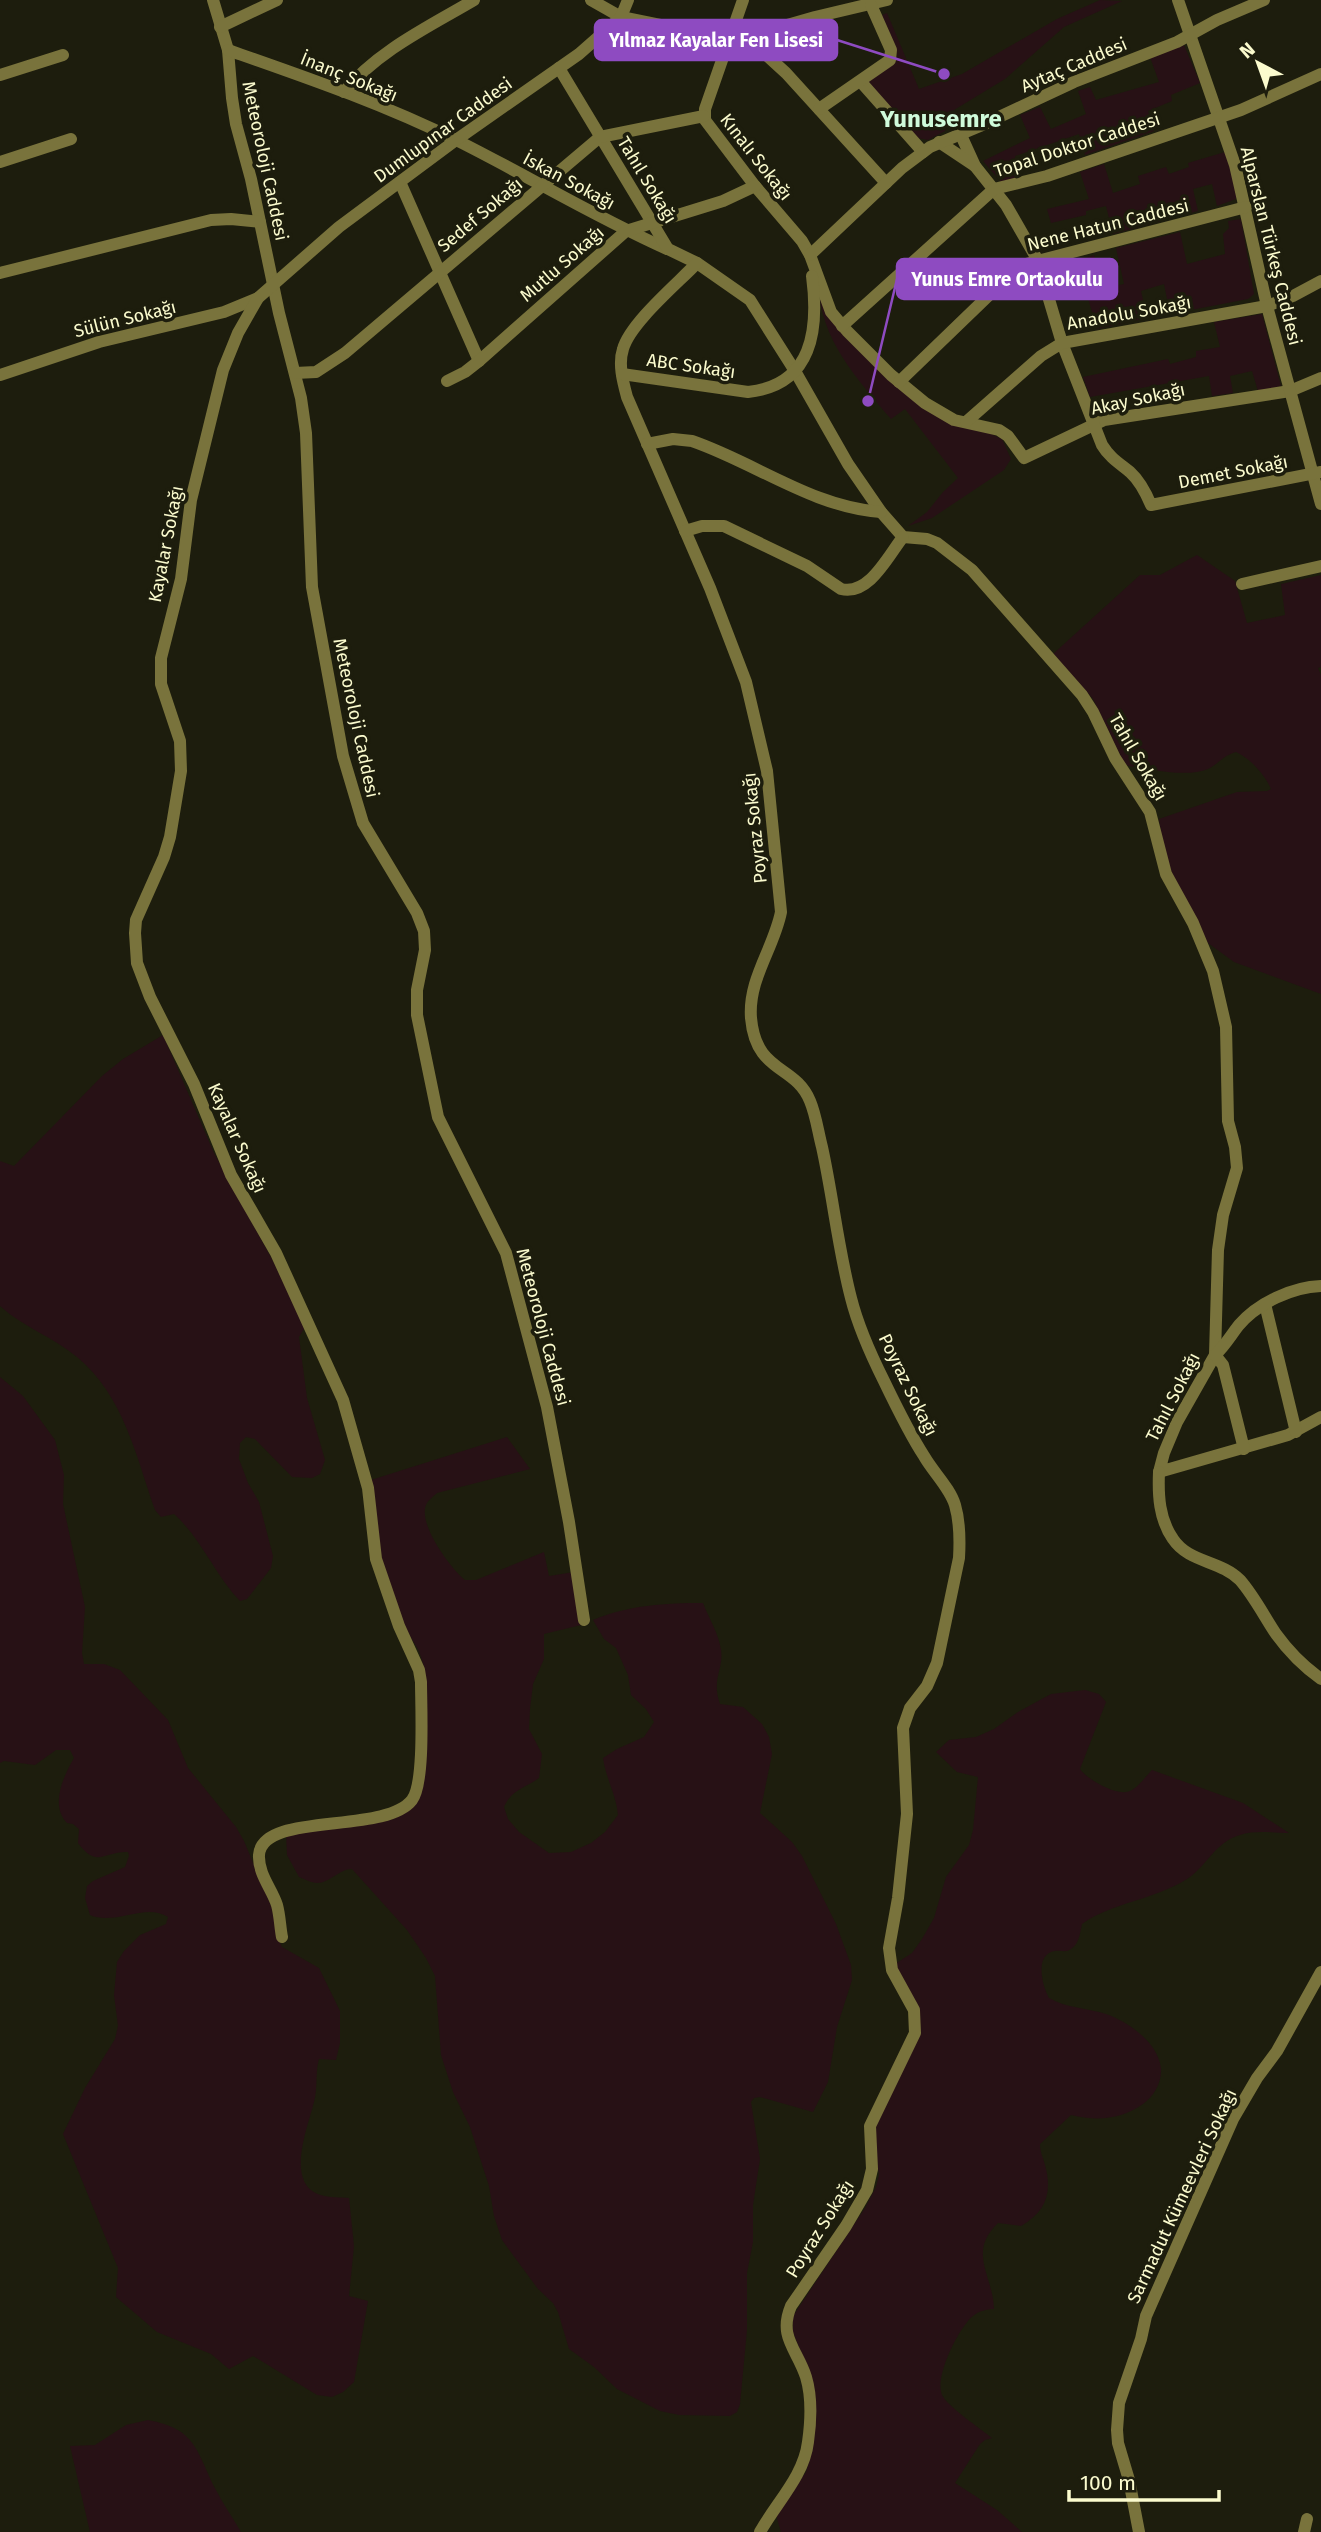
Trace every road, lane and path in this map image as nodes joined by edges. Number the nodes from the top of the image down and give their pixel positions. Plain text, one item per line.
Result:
1 (213, 0) edge
2 (277, 0) edge
3 (474, 0) edge
4 (591, 0) edge
5 (628, 0) edge
6 (743, 0) edge
7 (887, 0) edge
8 (1178, 0) edge
9 (1264, 0) edge
10 (871, 5) junction
11 (621, 17) junction
12 (220, 27) junction
13 (732, 33) junction
14 (1189, 36) junction
15 (745, 37) junction
16 (228, 50) junction
17 (63, 55) dead end
18 (559, 68) junction
19 (0, 75) edge
20 (1321, 75) edge
21 (861, 82) junction
22 (344, 92) junction
23 (819, 110) junction
24 (704, 116) junction
25 (1218, 118) junction
26 (960, 133) junction
27 (600, 137) junction
28 (71, 139) dead end
29 (456, 140) junction
30 (939, 142) junction
31 (923, 152) junction
32 (0, 162) edge
33 (975, 166) junction
34 (400, 182) junction
35 (886, 183) junction
36 (541, 186) junction
37 (755, 186) junction
38 (994, 189) junction
39 (1246, 207) junction
40 (260, 222) junction
41 (652, 222) junction
42 (626, 231) junction
43 (668, 249) junction
44 (810, 255) junction
45 (1037, 259) junction
46 (697, 264) junction
47 (440, 272) junction
48 (0, 273) edge
49 (1321, 281) edge
50 (272, 284) junction
51 (258, 298) junction
52 (1266, 306) junction
53 (842, 326) junction
54 (1062, 343) junction
55 (480, 361) junction
56 (795, 371) junction
57 (295, 373) junction
58 (622, 374) junction
59 (0, 375) edge
60 (1321, 378) edge
61 (447, 381) dead end
62 (899, 382) junction
63 (1290, 391) junction
64 (966, 422) junction
65 (1093, 424) junction
66 (647, 444) junction
67 (1317, 473) edge
68 (1321, 504) edge
69 (881, 512) junction
70 (685, 531) junction
71 (903, 537) junction
72 (1321, 566) edge
73 (1242, 584) dead end
74 (1321, 1286) edge
75 (1265, 1304) junction
76 (1215, 1355) junction
77 (1321, 1417) edge
78 (1297, 1432) junction
79 (1244, 1449) junction
80 (1159, 1472) junction
81 (584, 1620) dead end
82 (1321, 1679) edge
83 (282, 1937) dead end
84 (1321, 1972) edge
85 (760, 2532) edge
86 (1139, 2532) edge

1 - 12 street, Meteoroloji Caddesi
2 - 12 street
3 - 22 street
4 - 11 street
5 - 11 street, Dumlupınar Caddesi
6 - 13 street, Kınalı Sokağı
7 - 10 street
8 - 14 street, Alparslan Türkeş Caddesi
9 - 14 street, Aytaç Caddesi
10 - 15 street
10 - 21 street
11 - 13 street
11 - 18 street, Dumlupınar Caddesi
12 - 16 street, Meteoroloji Caddesi
13 - 15 street
13 - 24 street, Kınalı Sokağı
14 - 25 street, Alparslan Türkeş Caddesi
14 - 26 street, Aytaç Caddesi
15 - 23 street
16 - 22 street, İnanç Sokağı
16 - 40 street, Meteoroloji Caddesi
17 - 19 street
18 - 27 street, Tahıl Sokağı
18 - 29 street, Dumlupınar Caddesi
20 - 25 street, Topal Doktor Caddesi
21 - 23 street
21 - 31 street
22 - 29 street, İnanç Sokağı
23 - 35 street
24 - 27 street, Sedef Sokağı
24 - 37 street, Kınalı Sokağı
25 - 38 street, Topal Doktor Caddesi
25 - 39 street, Alparslan Türkeş Caddesi
26 - 30 street, Aytaç Caddesi
26 - 33 street
27 - 36 street, Sedef Sokağı
27 - 41 street, Tahıl Sokağı
28 - 32 street
29 - 34 street, Dumlupınar Caddesi
29 - 36 street, İskan Sokağı
30 - 31 street, Aytaç Caddesi
30 - 33 street
31 - 35 street, Aytaç Caddesi
33 - 38 street
34 - 47 street
34 - 50 street, Dumlupınar Caddesi
35 - 44 street, Aytaç Caddesi
36 - 42 street, İskan Sokağı
36 - 47 street, Sedef Sokağı
37 - 41 street, Mutlu Sokağı
37 - 44 street, Kınalı Sokağı
38 - 45 street
38 - 53 street, Topal Doktor Caddesi
39 - 45 street, Nene Hatun Caddesi
39 - 52 street, Alparslan Türkeş Caddesi
40 - 48 street
40 - 50 street, Meteoroloji Caddesi
41 - 42 street, Mutlu Sokağı
41 - 43 street, Tahıl Sokağı
42 - 43 street, İskan Sokağı
42 - 55 street, Mutlu Sokağı
43 - 46 street, Tahıl Sokağı
44 - 53 street, Akay Sokağı
44 - 56 street
45 - 54 street
45 - 62 street, Nene Hatun Caddesi
46 - 56 street, Tahıl Sokağı
46 - 58 street, Poyraz Sokağı
47 - 55 street
47 - 57 street, Sedef Sokağı
49 - 52 street, Anadolu Sokağı
50 - 51 street, Kayalar Sokağı
50 - 57 street, Meteoroloji Caddesi
51 - 59 street, Sülün Sokağı
51 - 83 street, Kayalar Sokağı
52 - 54 street, Anadolu Sokağı
52 - 63 street, Alparslan Türkeş Caddesi
53 - 62 street, Akay Sokağı
54 - 64 street, Anadolu Sokağı
54 - 65 street
55 - 61 street, Mutlu Sokağı
56 - 58 street, ABC Sokağı
56 - 69 street, Tahıl Sokağı
57 - 81 street, Meteoroloji Caddesi
58 - 66 street, Poyraz Sokağı
60 - 63 street, Akay Sokağı
62 - 64 street, Akay Sokağı
63 - 65 street, Akay Sokağı
63 - 67 street, Alparslan Türkeş Caddesi
64 - 65 street, Akay Sokağı
65 - 67 street, Demet Sokağı
66 - 69 street
66 - 70 street, Poyraz Sokağı
67 - 68 street, Alparslan Türkeş Caddesi
69 - 71 street, Tahıl Sokağı
70 - 71 street
70 - 85 street, Poyraz Sokağı
71 - 76 street, Tahıl Sokağı
72 - 73 street
74 - 75 street
75 - 76 street
75 - 78 street
76 - 79 street
76 - 80 street, Tahıl Sokağı
77 - 78 street, Tahıl Sokağı
78 - 79 street, Tahıl Sokağı
79 - 80 street, Tahıl Sokağı
80 - 82 street
84 - 86 street, Sarmadut Kümeevleri Sokağı

